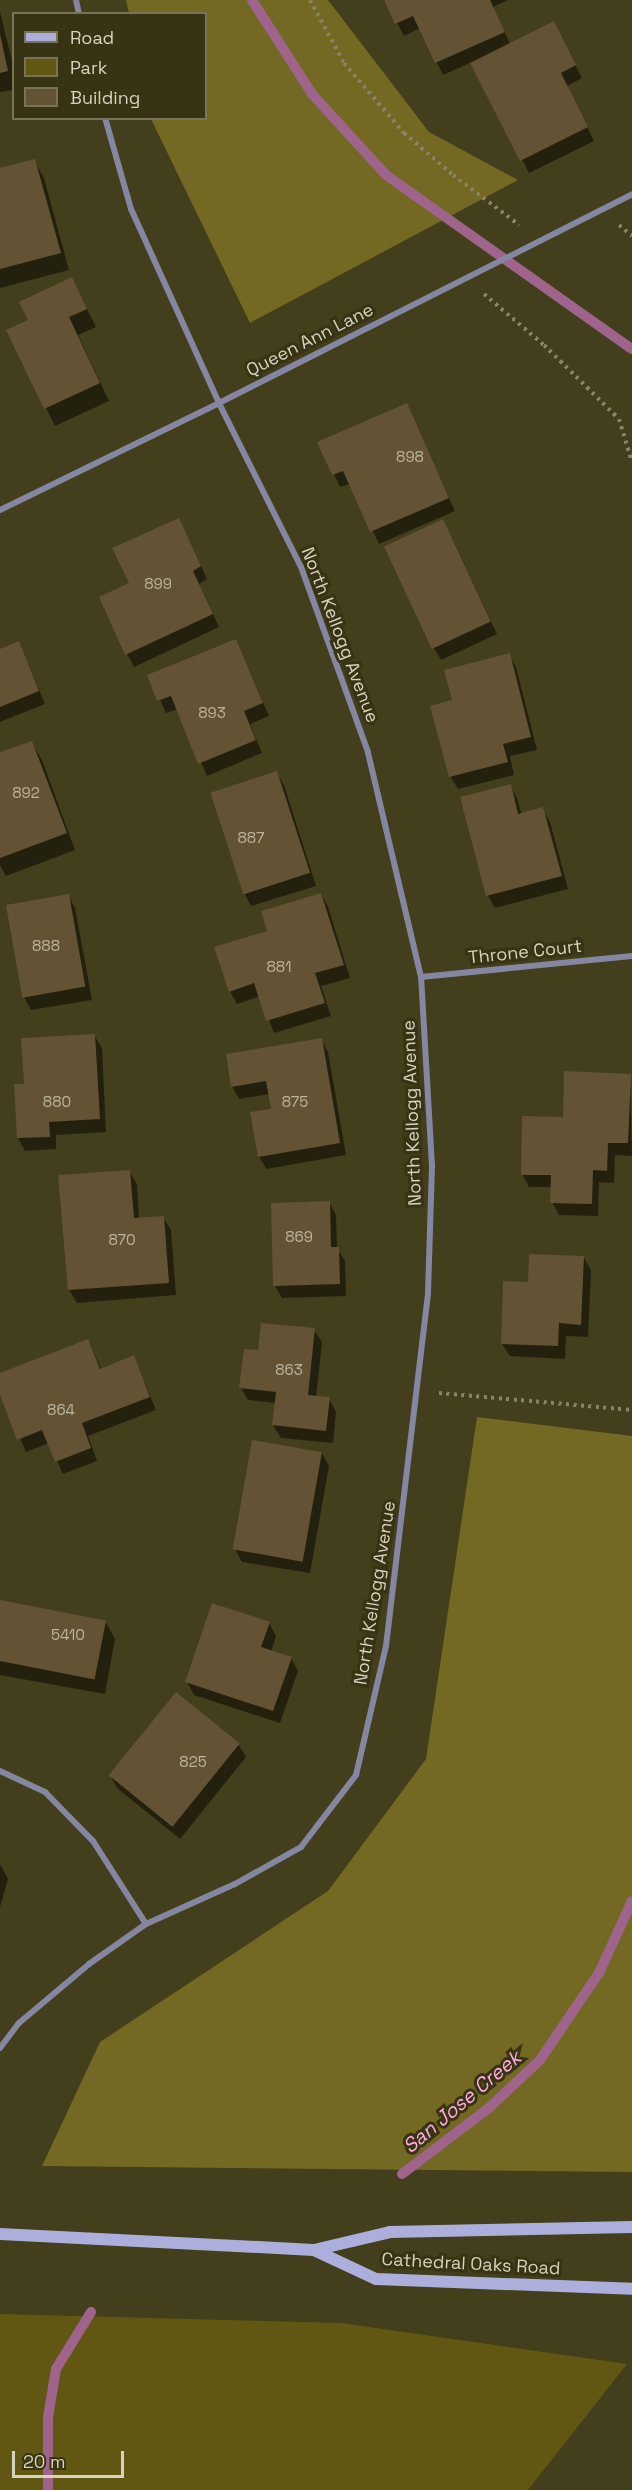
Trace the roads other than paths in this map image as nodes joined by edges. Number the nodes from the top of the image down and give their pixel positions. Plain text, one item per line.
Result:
1 (106, 120) edge
2 (632, 194) edge
3 (219, 403) junction
4 (0, 510) edge
5 (632, 956) edge
6 (421, 977) junction
7 (0, 1772) edge
8 (146, 1924) junction
9 (0, 2048) edge
10 (632, 2227) edge
11 (0, 2234) edge
12 (314, 2250) junction
13 (632, 2289) edge

1 - 3 street, North Kellogg Avenue
2 - 3 street, Queen Ann Lane
3 - 4 street, Queen Ann Lane
3 - 6 street, North Kellogg Avenue
5 - 6 street, Throne Court
6 - 8 street, North Kellogg Avenue
7 - 8 street
8 - 9 street, North Kellogg Avenue
10 - 12 main road, Cathedral Oaks Road
11 - 12 main road, Cathedral Oaks Road
12 - 13 main road, Cathedral Oaks Road

